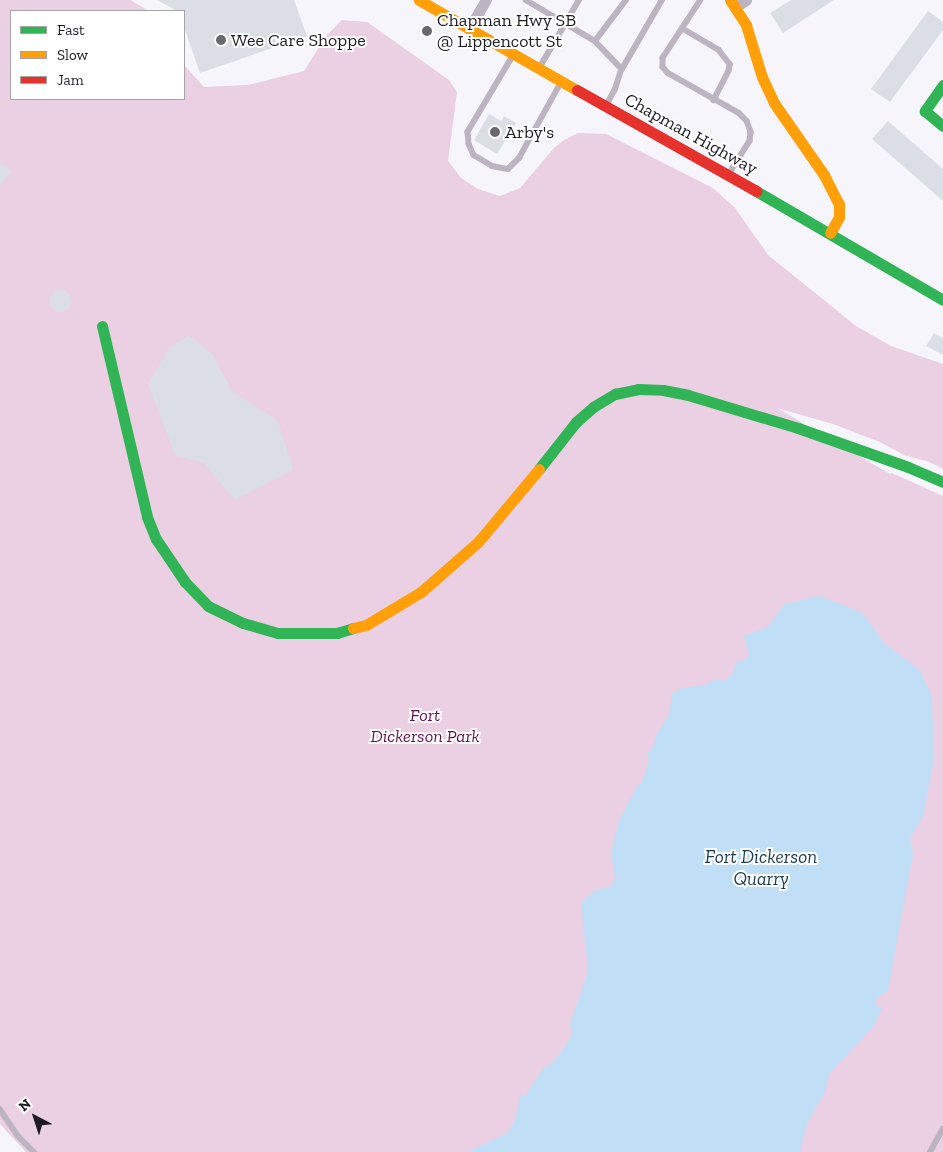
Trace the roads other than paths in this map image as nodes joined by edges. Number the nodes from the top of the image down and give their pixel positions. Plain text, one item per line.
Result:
1 (419, 0) edge
2 (486, 0) edge
3 (526, 0) edge
4 (579, 0) edge
5 (626, 0) edge
6 (662, 0) edge
7 (701, 0) edge
8 (746, 0) edge
9 (733, 3) edge
10 (565, 24) junction
11 (469, 28) junction
12 (682, 28) junction
13 (595, 41) junction
14 (514, 54) junction
15 (539, 68) junction
16 (622, 69) junction
17 (562, 81) junction
18 (943, 85) edge
19 (714, 100) junction
20 (606, 106) junction
21 (943, 126) edge
22 (729, 176) junction
23 (830, 233) junction
24 (943, 300) edge
25 (102, 326) dead end
26 (943, 482) edge
27 (0, 1109) edge
28 (943, 1130) edge
29 (34, 1152) edge
30 (930, 1152) edge

1 - 11 main road, Chapman Highway
2 - 11 street
3 - 10 lane
4 - 10 lane
5 - 13 lane
6 - 16 lane
7 - 12 lane
8 - 9 street
9 - 23 main road
10 - 13 lane
10 - 15 lane
11 - 14 main road, Chapman Highway
12 - 19 lane
12 - 19 lane
13 - 16 lane
14 - 15 main road, Chapman Highway
14 - 17 lane
15 - 17 main road, Chapman Highway
16 - 20 lane
17 - 20 main road, Chapman Highway
18 - 21 main road
19 - 22 lane
20 - 22 main road, Chapman Highway
22 - 23 main road, Chapman Highway
23 - 24 main road, Chapman Highway
25 - 26 main road
27 - 29 lane
28 - 30 lane

